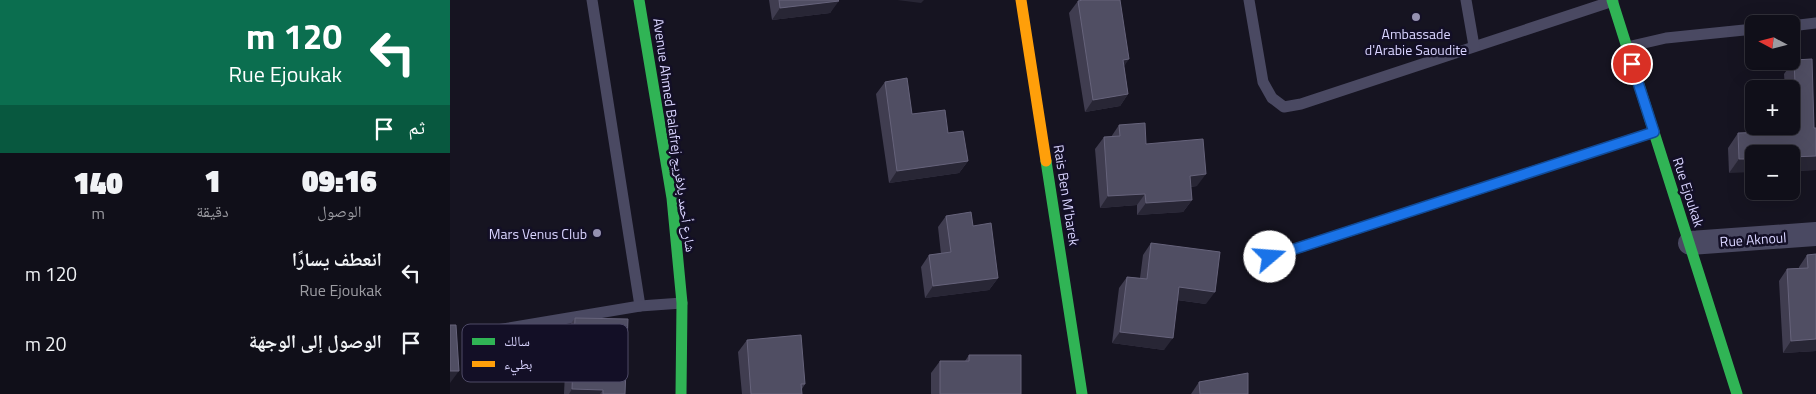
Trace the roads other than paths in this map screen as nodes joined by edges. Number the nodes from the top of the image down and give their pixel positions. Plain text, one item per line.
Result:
1 (592, 0) edge
2 (640, 0) edge
3 (1021, 0) edge
4 (1249, 0) edge
5 (1466, 0) edge
6 (1612, 1) edge
7 (1816, 24) edge
8 (1800, 25) edge
9 (1745, 30) edge
10 (1474, 46) junction
11 (1627, 47) junction
12 (1654, 132) junction
13 (1816, 234) edge
14 (1690, 243) junction
15 (1270, 257) dead end
16 (682, 303) junction
17 (640, 306) junction
18 (533, 324) edge
19 (681, 394) edge
20 (1082, 394) edge
21 (1737, 394) edge

1 - 17 lane
2 - 16 street, Avenue Ahmed Balafrej شارع أحمد بلافريج
3 - 20 street, Rais Ben M’barek
4 - 10 lane
5 - 10 lane
6 - 10 lane
6 - 11 street, Rue Ejoukak
7 - 8 lane
9 - 11 lane
11 - 12 street, Rue Ejoukak
12 - 14 street, Rue Ejoukak
12 - 15 lane
13 - 14 street, Rue Aknoul
14 - 21 street, Rue Ejoukak
16 - 17 lane
16 - 19 street, Avenue Ahmed Balafrej شارع أحمد بلافريج
17 - 18 lane

